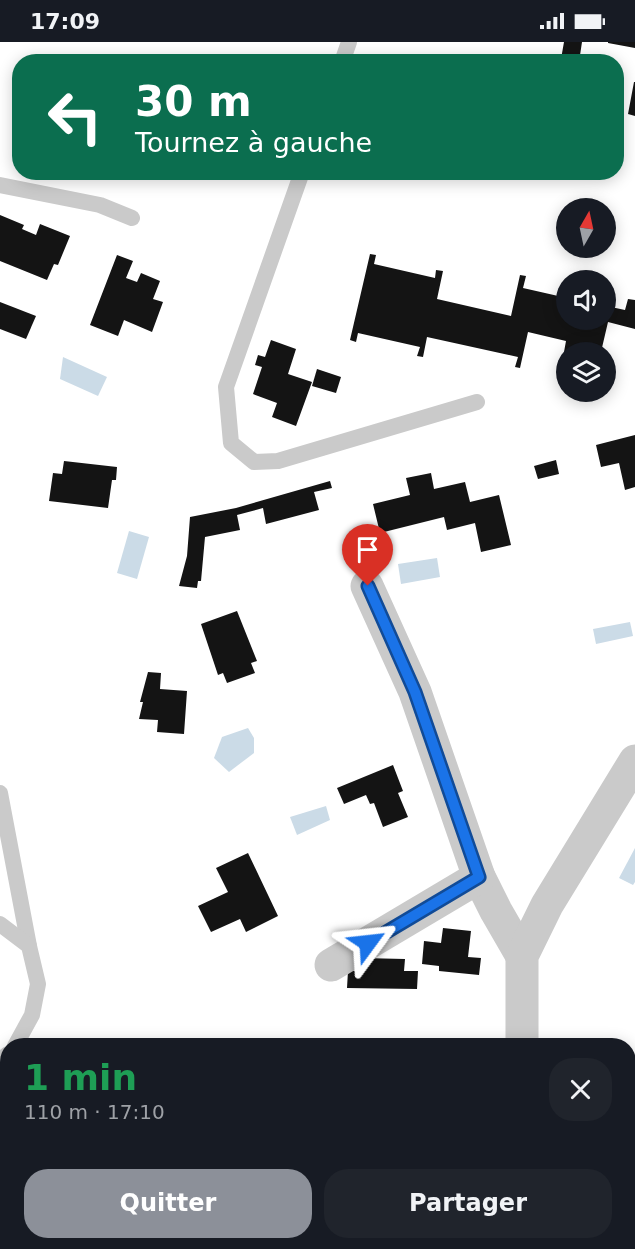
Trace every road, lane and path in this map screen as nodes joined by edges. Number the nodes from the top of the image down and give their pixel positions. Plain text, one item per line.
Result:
1 (299, 180) edge
2 (0, 185) edge
3 (132, 218) dead end
4 (477, 402) dead end
5 (368, 586) dead end
6 (635, 761) edge
7 (0, 793) edge
8 (479, 877) junction
9 (0, 924) edge
10 (29, 946) junction
11 (522, 956) junction
12 (331, 965) dead end
13 (19, 1038) edge
14 (522, 1038) edge

1 - 4 lane
2 - 3 lane
5 - 8 street
6 - 11 street
7 - 10 lane
8 - 11 street
8 - 12 street
9 - 10 lane
10 - 13 lane
11 - 14 street

